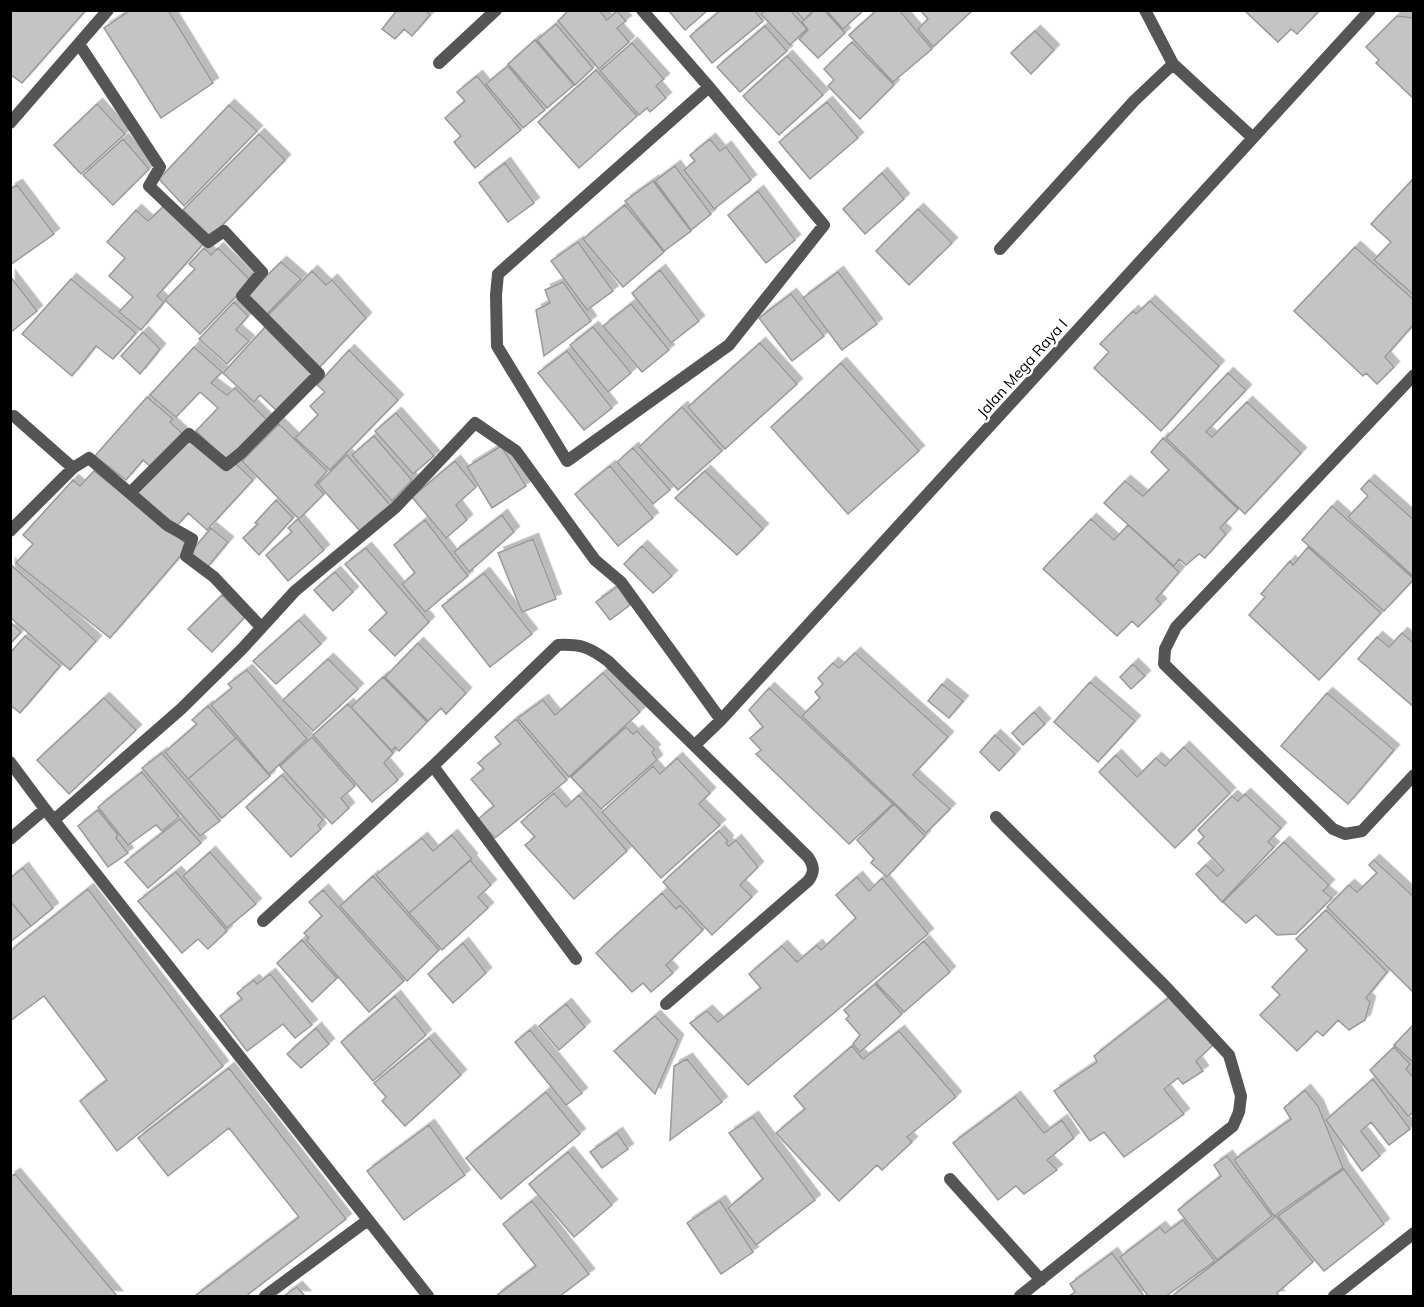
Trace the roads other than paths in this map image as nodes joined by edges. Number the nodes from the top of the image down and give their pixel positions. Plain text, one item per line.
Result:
1 (108, 10) edge
2 (496, 10) edge
3 (642, 10) edge
4 (1145, 10) edge
5 (1370, 10) edge
6 (79, 44) junction
7 (439, 63) dead end
8 (1173, 64) junction
9 (709, 87) junction
10 (10, 123) edge
11 (1253, 138) junction
12 (1000, 249) dead end
13 (1413, 375) edge
14 (14, 416) dead end
15 (73, 468) junction
16 (130, 493) junction
17 (10, 531) edge
18 (261, 627) junction
19 (721, 720) junction
20 (695, 746) junction
21 (10, 762) edge
22 (433, 766) junction
23 (1413, 775) edge
24 (45, 809) junction
25 (996, 817) dead end
26 (54, 820) junction
27 (10, 839) edge
28 (263, 921) dead end
29 (576, 959) dead end
30 (666, 1004) dead end
31 (951, 1179) dead end
32 (368, 1220) junction
33 (1413, 1233) edge
34 (1041, 1280) junction
35 (265, 1296) edge
36 (428, 1296) edge
37 (1020, 1296) edge
38 (1334, 1296) edge

1 - 6 street
2 - 7 street
3 - 9 street
4 - 8 street
5 - 11 street, Jalan Mega Raya I
6 - 10 street
6 - 16 street
8 - 11 street
8 - 12 street
9 - 9 street
11 - 19 street, Jalan Mega Raya I
13 - 23 street
14 - 15 street
15 - 16 street
15 - 17 street
16 - 18 street
18 - 19 street
18 - 26 street
19 - 20 street, Jalan Mega Raya I
20 - 22 street
20 - 30 street
21 - 24 street
22 - 28 street
22 - 29 street
24 - 26 street
24 - 27 street
25 - 34 street
26 - 32 street
31 - 34 street
32 - 35 street
32 - 36 street
33 - 38 street
34 - 37 street

